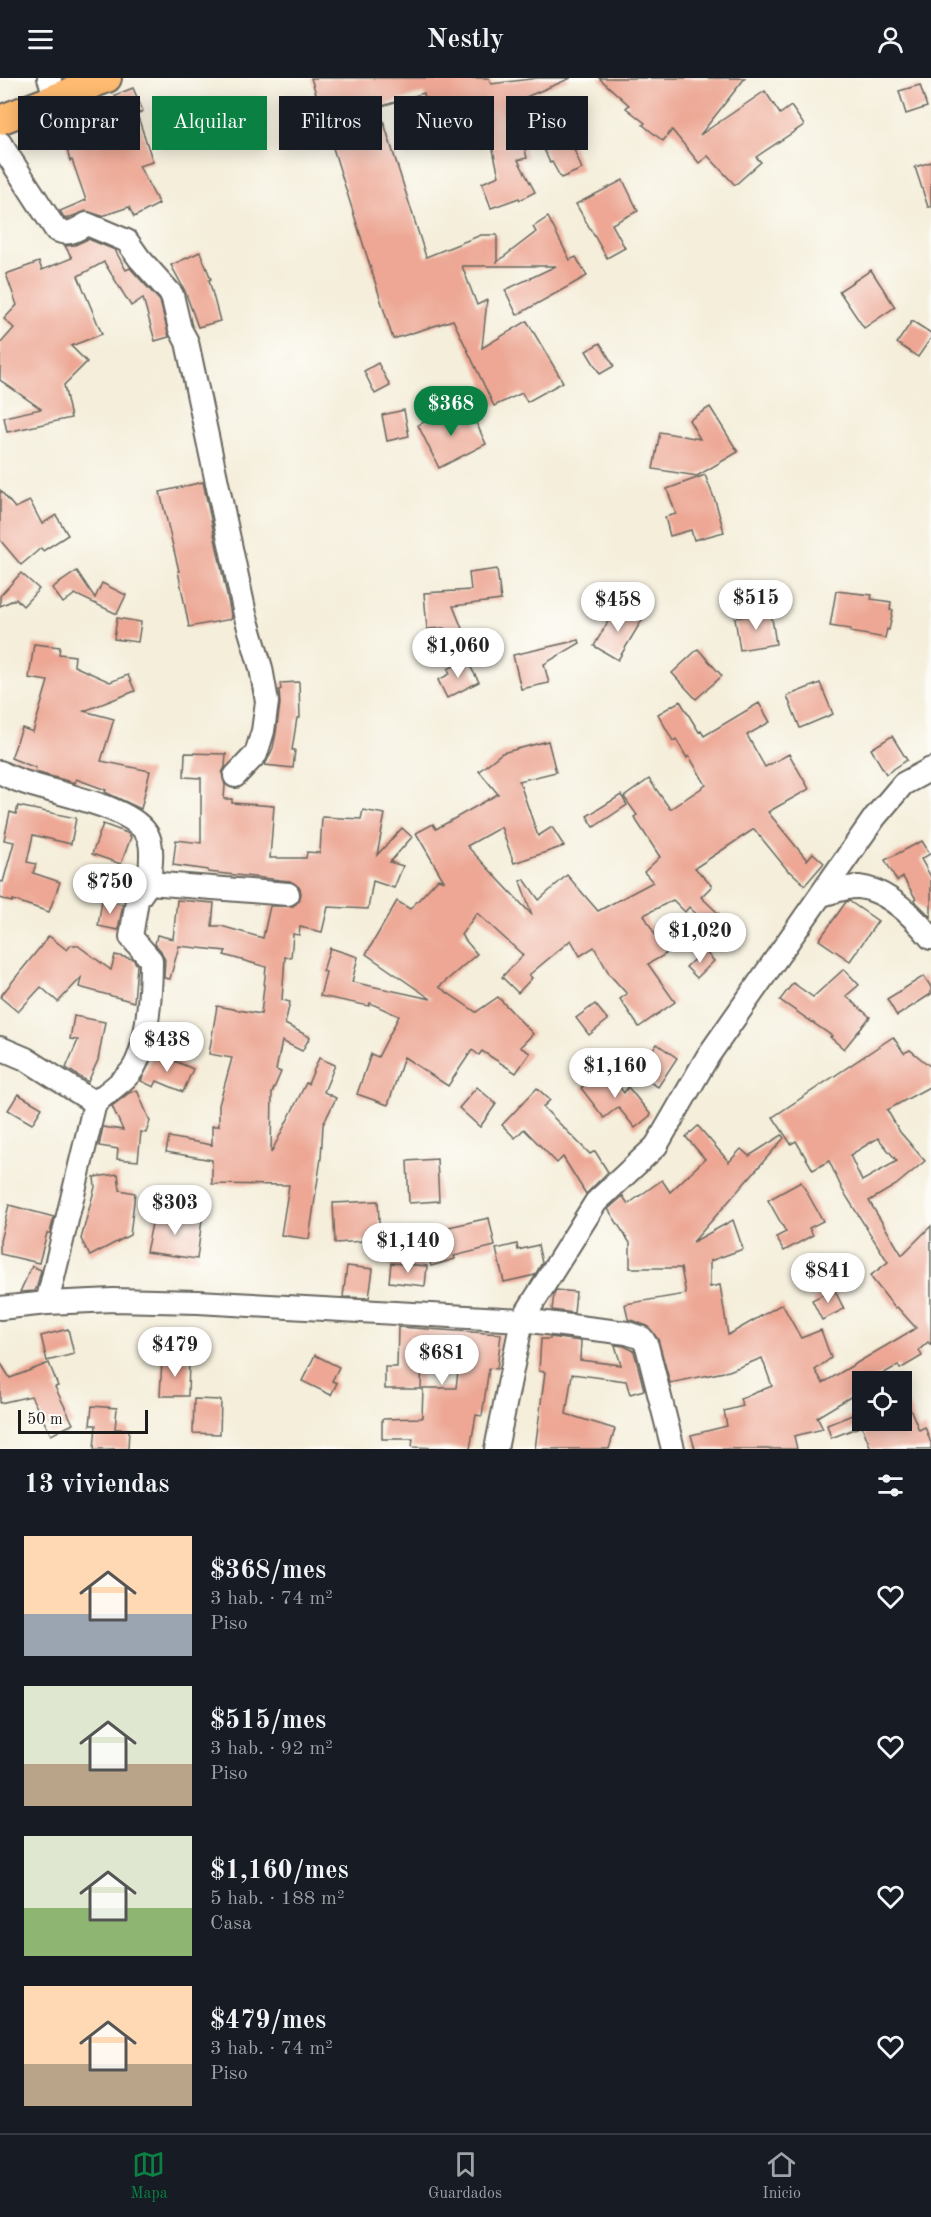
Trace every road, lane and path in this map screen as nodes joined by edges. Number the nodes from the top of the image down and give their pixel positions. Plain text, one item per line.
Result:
1 (106, 78) edge
2 (52, 88) edge
3 (0, 120) edge
4 (0, 143) edge
5 (931, 769) edge
6 (0, 772) edge
7 (235, 776) dead end
8 (149, 883) junction
9 (288, 894) dead end
10 (822, 895) junction
11 (931, 938) edge
12 (0, 1048) edge
13 (96, 1102) junction
14 (46, 1303) junction
15 (0, 1308) edge
16 (522, 1320) junction
17 (496, 1449) edge
18 (673, 1449) edge

1 - 2 main road
2 - 3 main road
4 - 7 street
5 - 10 street
6 - 8 street
8 - 9 street
8 - 13 street
10 - 11 street
10 - 16 street
12 - 13 street
13 - 14 street
14 - 15 street
14 - 16 street
16 - 17 street
16 - 18 street

